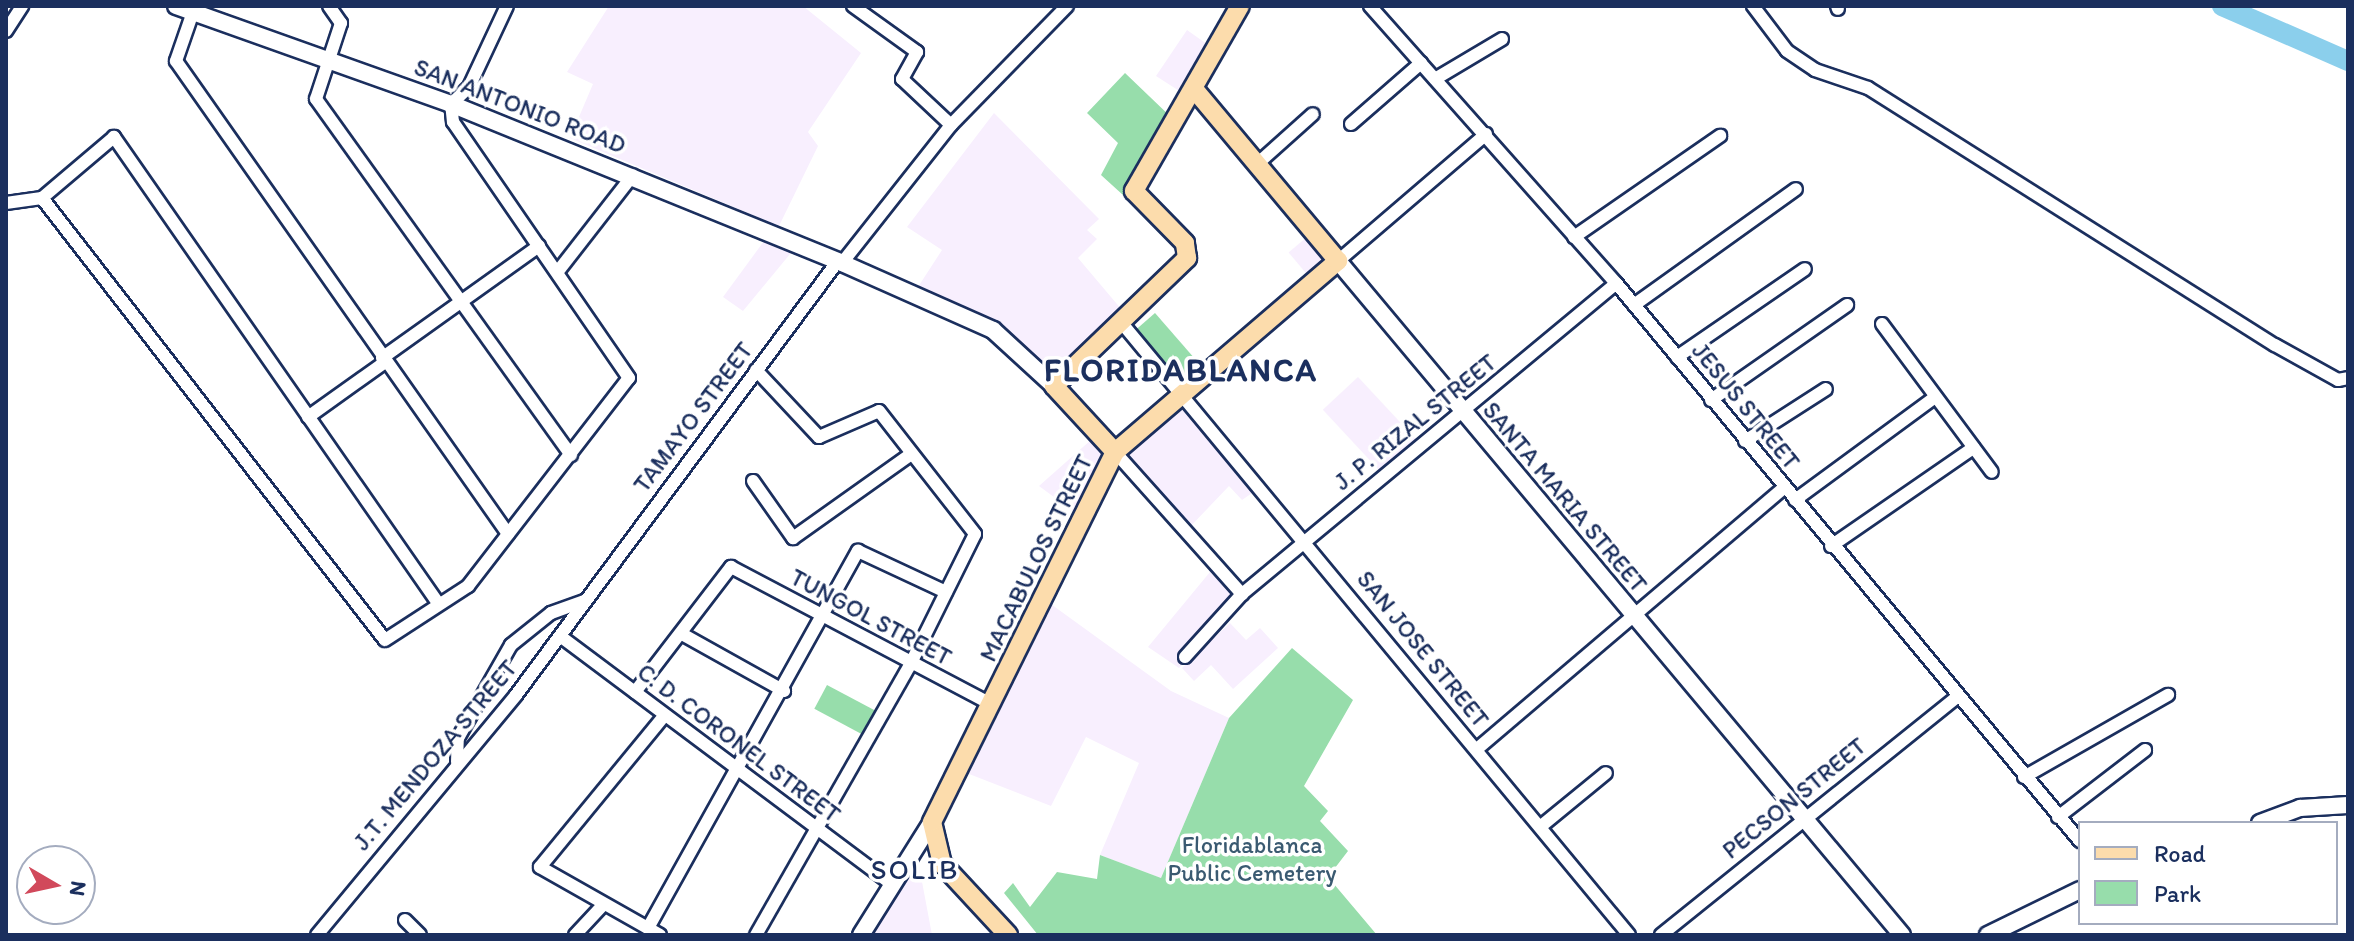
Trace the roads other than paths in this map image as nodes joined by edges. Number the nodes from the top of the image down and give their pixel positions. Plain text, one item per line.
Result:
1 (22, 6) edge
2 (176, 6) edge
3 (329, 6) edge
4 (507, 6) edge
5 (853, 6) edge
6 (1067, 6) edge
7 (1240, 6) edge
8 (1370, 6) edge
9 (1753, 6) edge
10 (193, 12) junction
11 (6, 31) edge
12 (1502, 39) dead end
13 (325, 60) junction
14 (1421, 63) junction
15 (1435, 79) junction
16 (1194, 89) junction
17 (451, 104) junction
18 (1313, 114) dead end
19 (1351, 124) dead end
20 (951, 125) junction
21 (1486, 134) junction
22 (1720, 136) dead end
23 (1256, 165) junction
24 (633, 175) junction
25 (1796, 189) dead end
26 (42, 198) junction
27 (6, 203) edge
28 (1574, 237) junction
29 (539, 246) junction
30 (1338, 261) junction
31 (840, 262) junction
32 (1805, 269) dead end
33 (559, 270) junction
34 (1616, 283) junction
35 (462, 302) junction
36 (1634, 305) junction
37 (1847, 305) dead end
38 (1121, 322) junction
39 (1882, 324) dead end
40 (1677, 357) junction
41 (383, 360) junction
42 (756, 370) junction
43 (2348, 378) edge
44 (1054, 386) junction
45 (1826, 389) dead end
46 (1182, 392) junction
47 (1935, 397) junction
48 (1711, 400) junction
49 (1463, 412) junction
50 (308, 417) junction
51 (1745, 441) junction
52 (1973, 448) junction
53 (1115, 452) junction
54 (911, 454) junction
55 (571, 455) junction
56 (1992, 472) dead end
57 (753, 481) dead end
58 (1784, 488) junction
59 (1795, 500) junction
60 (508, 534) junction
61 (1305, 541) junction
62 (1831, 546) junction
63 (946, 592) junction
64 (1242, 594) junction
65 (584, 601) junction
66 (438, 603) junction
67 (1630, 614) junction
68 (826, 617) junction
69 (682, 634) junction
70 (560, 636) junction
71 (1185, 657) dead end
72 (910, 665) junction
73 (784, 691) junction
74 (635, 692) junction
75 (2168, 695) dead end
76 (1957, 697) junction
77 (991, 704) junction
78 (663, 717) junction
79 (1477, 749) junction
80 (2145, 750) dead end
81 (457, 762) junction
82 (739, 771) junction
83 (1606, 773) dead end
84 (2024, 777) junction
85 (2348, 805) edge
86 (2058, 817) junction
87 (1801, 818) junction
88 (2265, 821) edge
89 (932, 822) junction
90 (1540, 827) junction
91 (818, 831) junction
92 (2078, 839) edge
93 (891, 884) junction
94 (2078, 891) edge
95 (602, 906) junction
96 (405, 920) dead end
97 (648, 928) junction
98 (317, 935) edge
99 (420, 935) edge
100 (575, 935) edge
101 (660, 935) edge
102 (756, 935) edge
103 (861, 935) edge
104 (1008, 935) edge
105 (1629, 935) edge
106 (1661, 935) edge
107 (1902, 935) edge
108 (1988, 935) edge

1 - 11 street
2 - 10 street, SAN ANTONIO ROAD
3 - 13 street
4 - 17 street
5 - 20 street
6 - 20 street, TAMAYO STREET
7 - 16 main road
8 - 14 street, JESUS STREET
9 - 43 street
10 - 13 street, SAN ANTONIO ROAD
10 - 41 street
12 - 15 street
13 - 17 street, SAN ANTONIO ROAD
13 - 35 street
14 - 15 street, JESUS STREET
14 - 19 street
15 - 21 street, JESUS STREET
16 - 23 main road, SANTA MARIA STREET
16 - 38 main road
17 - 24 street, SAN ANTONIO ROAD
17 - 29 street
18 - 23 street
20 - 31 street, TAMAYO STREET
21 - 28 street, JESUS STREET
21 - 30 street, MACABULOS STREET
22 - 28 street
23 - 30 main road, SANTA MARIA STREET
24 - 31 street, SAN ANTONIO ROAD
24 - 33 street
25 - 36 street
26 - 27 street
26 - 50 street
26 - 66 street
28 - 34 street, JESUS STREET
29 - 33 street
29 - 35 street
30 - 46 main road, MACABULOS STREET
30 - 49 street, SANTA MARIA STREET
31 - 42 street, TAMAYO STREET
31 - 44 street, SAN ANTONIO ROAD
32 - 40 street
33 - 55 street
34 - 36 street, JESUS STREET
34 - 49 street, J. P. RIZAL STREET
35 - 41 street
35 - 55 street
36 - 40 street, JESUS STREET
37 - 48 street
38 - 44 main road
38 - 46 street, SAN JOSE STREET
39 - 47 street
40 - 48 street, JESUS STREET
41 - 50 street
41 - 60 street
42 - 54 street
42 - 65 street, TAMAYO STREET
44 - 53 main road
45 - 51 street
46 - 53 main road, MACABULOS STREET
46 - 61 street, SAN JOSE STREET
47 - 52 street
47 - 59 street
48 - 51 street, JESUS STREET
49 - 61 street, J. P. RIZAL STREET
49 - 67 street, SANTA MARIA STREET
50 - 66 street
51 - 58 street, JESUS STREET
52 - 56 street
52 - 62 street
53 - 64 street
53 - 77 main road, MACABULOS STREET
54 - 57 street
54 - 63 street
55 - 60 street
58 - 59 street, JESUS STREET
58 - 67 street
59 - 62 street, JESUS STREET
60 - 66 street
61 - 64 street, J. P. RIZAL STREET
61 - 79 street, SAN JOSE STREET
62 - 76 street, JESUS STREET
63 - 68 street
63 - 72 street
64 - 71 street, J. P. RIZAL STREET
65 - 70 street, J.T. MENDOZA STREET
65 - 81 street
67 - 79 street
67 - 87 street, SANTA MARIA STREET
68 - 69 street, TUNGOL STREET
68 - 72 street, TUNGOL STREET
68 - 73 street
69 - 73 street
69 - 74 street
70 - 74 street, C. D. CORONEL STREET
70 - 81 street, J.T. MENDOZA STREET
72 - 77 street, TUNGOL STREET
72 - 91 street
73 - 82 street
74 - 78 street, C. D. CORONEL STREET
75 - 84 street
76 - 84 street, JESUS STREET
76 - 87 street, PECSON STREET
77 - 89 main road, MACABULOS STREET
78 - 82 street, C. D. CORONEL STREET
78 - 95 street
79 - 90 street, SAN JOSE STREET
80 - 86 street
81 - 98 street, J.T. MENDOZA STREET
82 - 91 street, C. D. CORONEL STREET
82 - 97 street
83 - 90 street
84 - 86 street, JESUS STREET
85 - 88 street
86 - 92 street, JESUS STREET
87 - 106 street, PECSON STREET
87 - 107 street, SANTA MARIA STREET
89 - 93 street
89 - 104 main road
90 - 105 street, SAN JOSE STREET
91 - 93 street, C. D. CORONEL STREET
91 - 102 street
93 - 103 street
94 - 108 street
95 - 97 street
95 - 100 street
96 - 99 street
97 - 101 street

